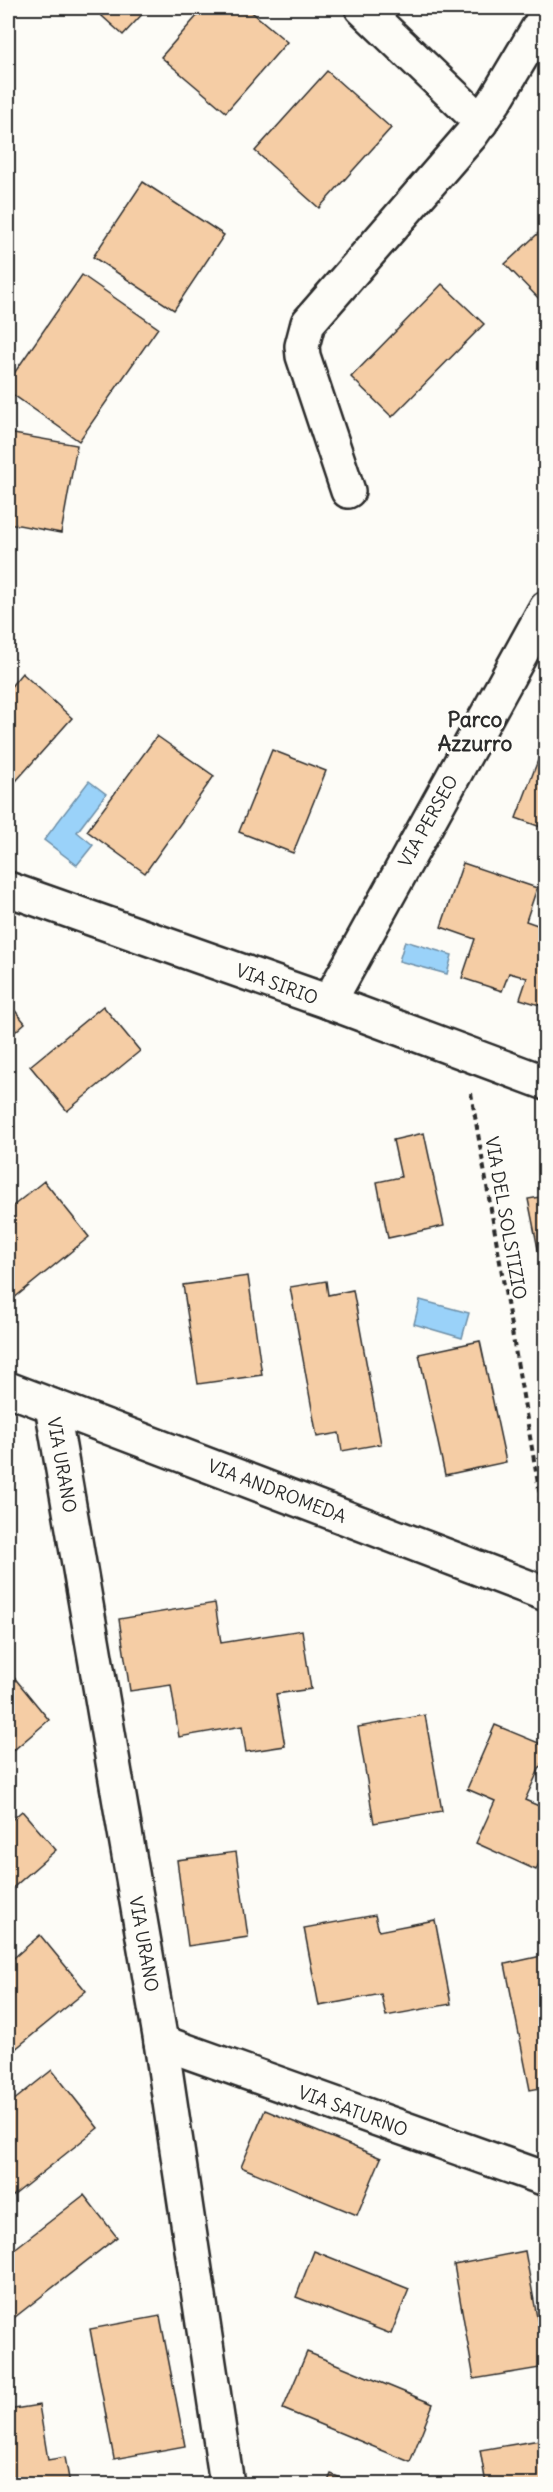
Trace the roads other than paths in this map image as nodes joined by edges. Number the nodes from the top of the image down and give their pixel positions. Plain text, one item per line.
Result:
1 (362, 8) edge
2 (546, 15) edge
3 (481, 122) junction
4 (348, 491) dead end
5 (546, 608) edge
6 (8, 888) edge
7 (328, 1002) junction
8 (546, 1083) edge
9 (8, 1389) edge
10 (52, 1406) junction
11 (546, 1594) edge
12 (161, 2042) junction
13 (546, 2179) edge
14 (227, 2484) edge

1 - 3 street
2 - 3 street
3 - 4 street
5 - 7 street, VIA PERSEO
6 - 7 street, VIA SIRIO
7 - 8 street, VIA SIRIO
9 - 10 street, VIA ANDROMEDA
10 - 11 street, VIA ANDROMEDA
10 - 12 street, VIA URANO
12 - 13 street, VIA SATURNO
12 - 14 street, VIA URANO

